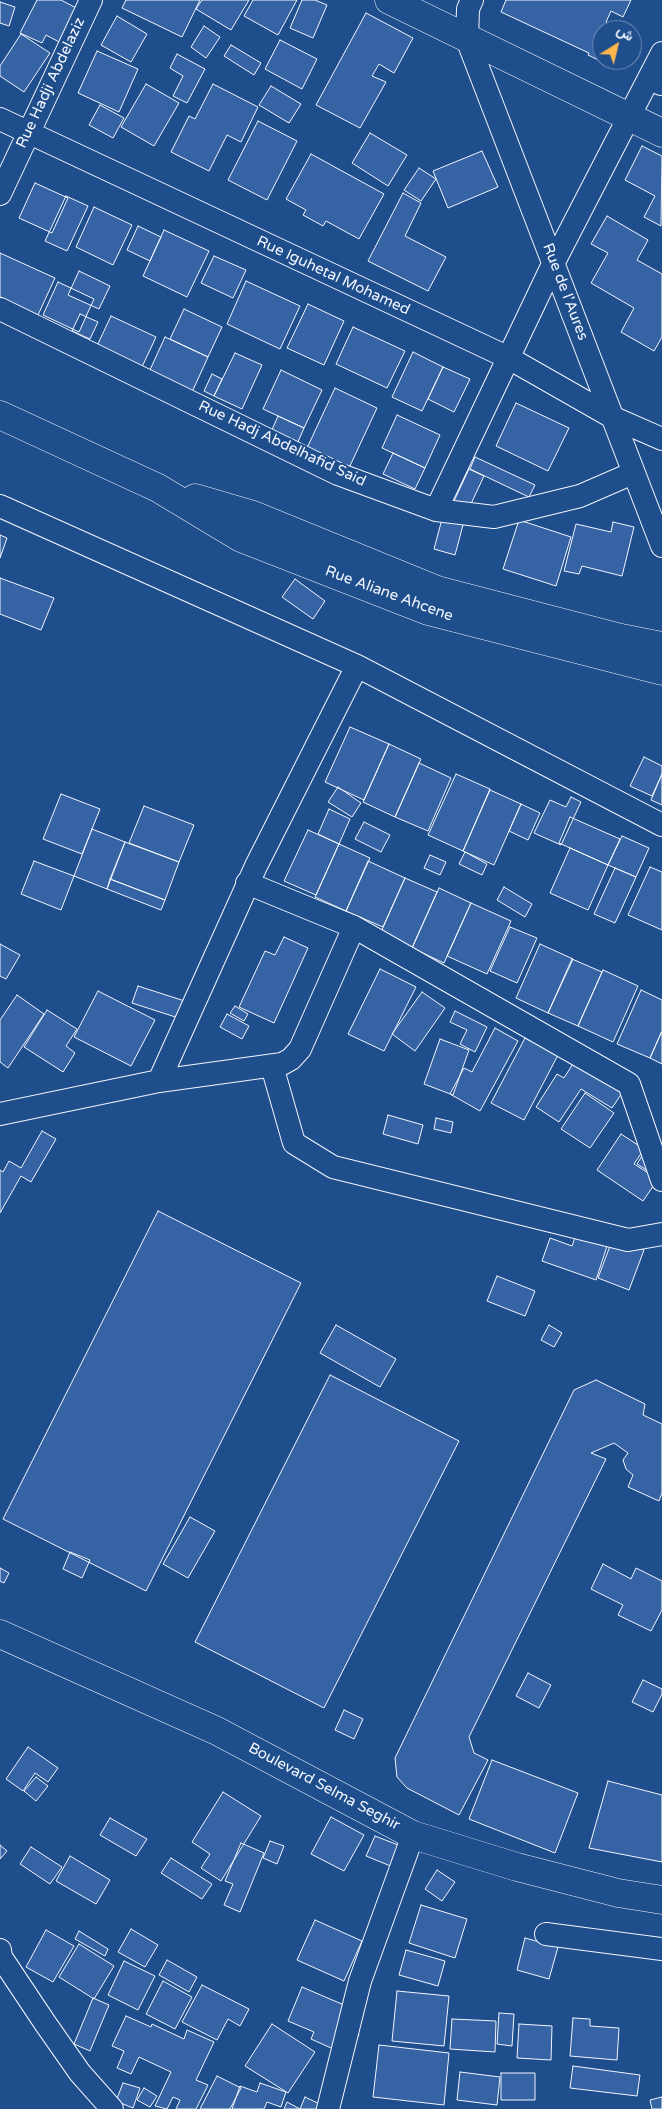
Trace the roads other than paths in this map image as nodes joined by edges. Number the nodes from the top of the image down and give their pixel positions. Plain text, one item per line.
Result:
1 (91, 0) edge
2 (389, 0) edge
3 (472, 0) edge
4 (467, 39) junction
5 (662, 53) edge
6 (655, 81) edge
7 (628, 117) junction
8 (0, 119) edge
9 (28, 132) junction
10 (662, 133) edge
11 (0, 194) edge
12 (554, 262) junction
13 (0, 309) edge
14 (508, 357) junction
15 (0, 415) edge
16 (614, 418) junction
17 (662, 440) edge
18 (633, 473) junction
19 (158, 488) junction
20 (0, 506) edge
21 (436, 510) junction
22 (662, 546) edge
23 (662, 646) edge
24 (357, 666) junction
25 (662, 671) edge
26 (662, 825) edge
27 (247, 884) junction
28 (354, 927) junction
29 (272, 1066) junction
30 (159, 1081) junction
31 (0, 1114) edge
32 (662, 1180) edge
33 (662, 1234) edge
34 (0, 1634) edge
35 (413, 1835) junction
36 (662, 1900) edge
37 (546, 1934) dead end
38 (662, 1949) edge
39 (0, 1950) edge
40 (112, 2109) edge
41 (328, 2109) edge

1 - 9 street, Rue Hadji Abdelaziz
2 - 4 main road
3 - 4 street
4 - 7 main road
4 - 12 street, Rue de l'Aures
5 - 6 street
6 - 7 street
7 - 10 main road
7 - 12 street
8 - 9 street, Rue Iguhetal Mohamed
9 - 11 street, Rue Hadji Abdelaziz
9 - 14 street, Rue Iguhetal Mohamed
12 - 14 street
12 - 16 street, Rue de l'Aures
13 - 21 street, Rue Hadj Abdelhafid Said
14 - 16 street, Rue Iguhetal Mohamed
14 - 21 street
15 - 19 main road, Rue Aliane Ahcene
16 - 17 street, Rue Iguhetal Mohamed
16 - 18 street, Rue de l'Aures
18 - 21 street, Rue Hadj Abdelhafid Said
18 - 22 street, Rue de l'Aures
19 - 23 main road, Rue Aliane Ahcene
19 - 25 main road, Rue Aliane Ahcene
20 - 24 street
24 - 26 street
24 - 27 street
27 - 28 street
27 - 30 street
28 - 29 street
28 - 32 street
29 - 30 street
29 - 33 street
30 - 31 street
34 - 35 main road, Boulevard Selma Seghir
35 - 36 main road, Boulevard Selma Seghir
35 - 41 street
37 - 38 street
39 - 40 street

